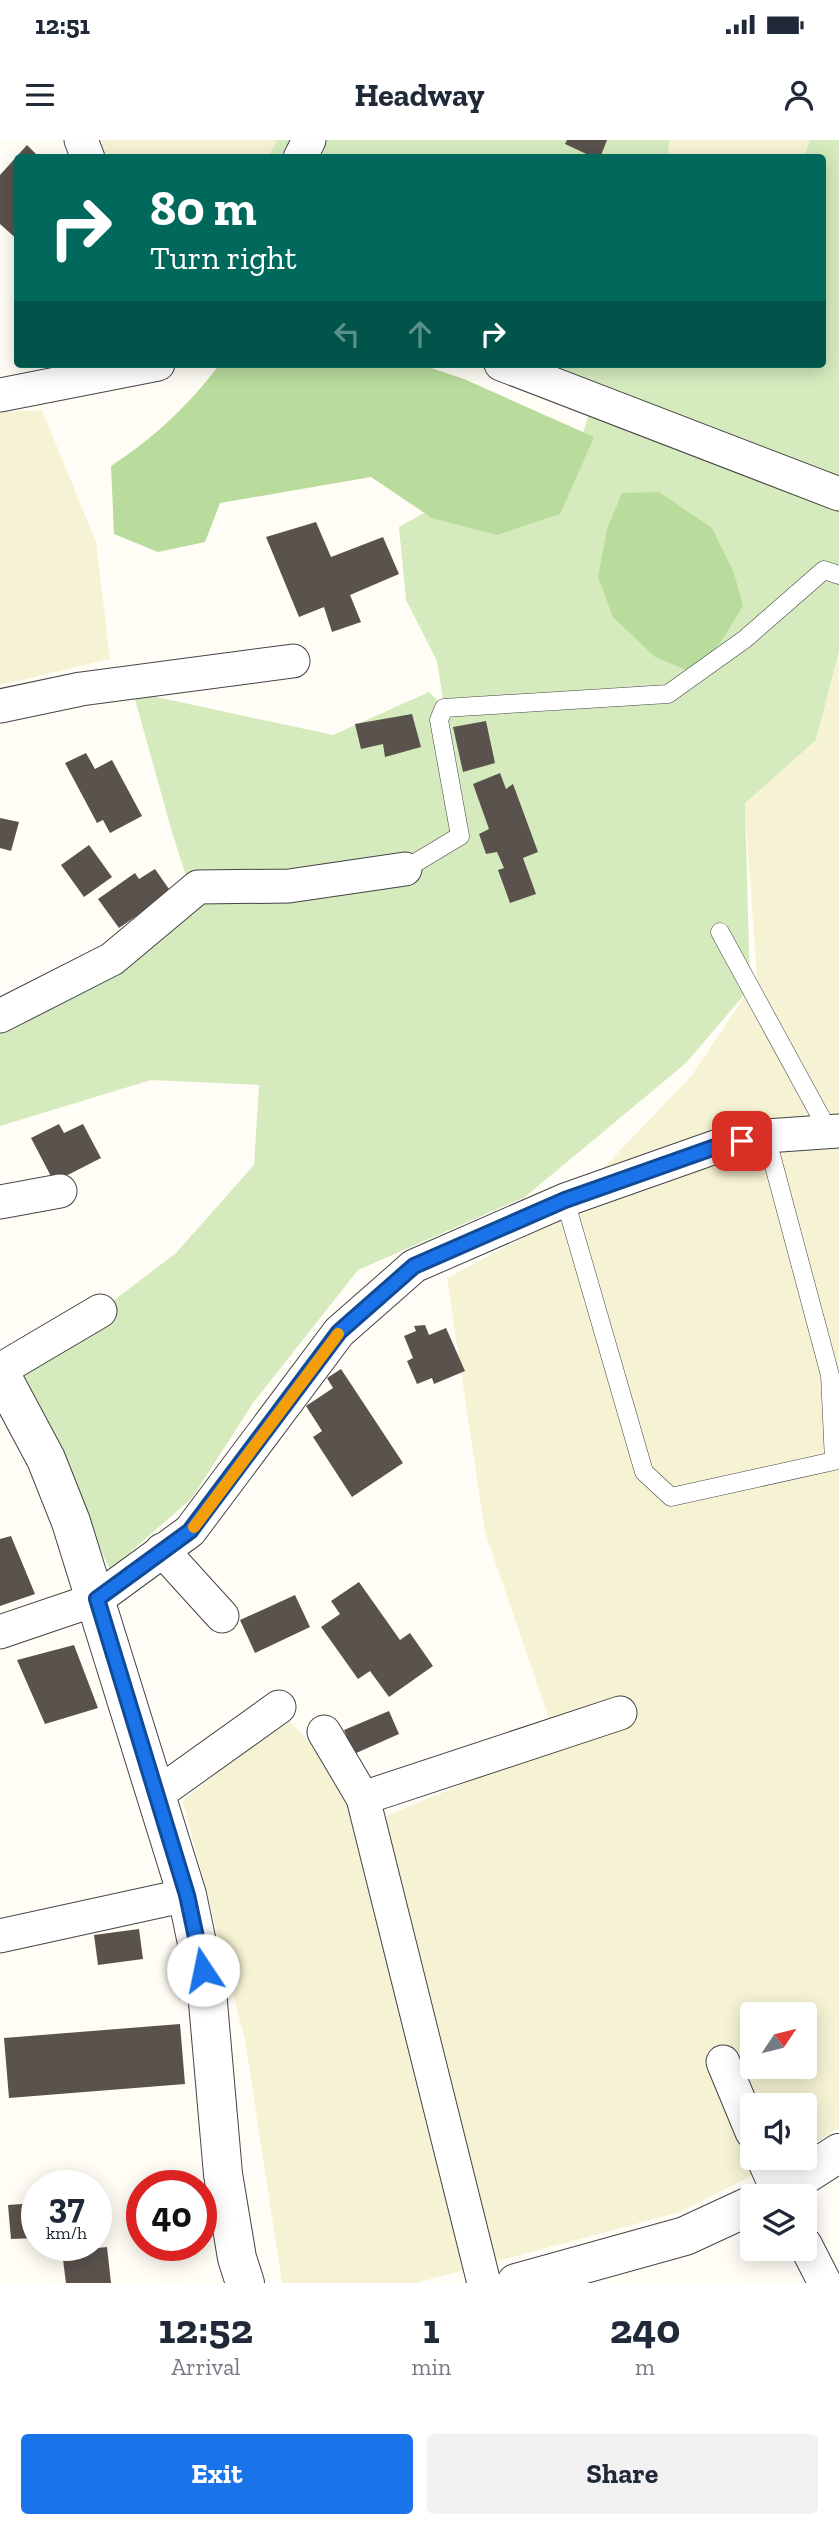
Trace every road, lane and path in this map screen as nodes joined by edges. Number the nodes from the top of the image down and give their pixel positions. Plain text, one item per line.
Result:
1 (138, 368) edge
2 (511, 368) edge
3 (0, 395) edge
4 (839, 494) edge
5 (839, 575) edge
6 (293, 661) dead end
7 (0, 706) edge
8 (405, 869) joint
9 (720, 932) dead end
10 (0, 1016) edge
11 (834, 1131) edge
12 (766, 1136) junction
13 (61, 1191) dead end
14 (565, 1200) junction
15 (0, 1202) edge
16 (100, 1311) dead end
17 (0, 1371) edge
18 (162, 1550) junction
19 (97, 1599) junction
20 (222, 1616) dead end
21 (0, 1632) edge
22 (279, 1707) dead end
23 (620, 1713) dead end
24 (324, 1732) dead end
25 (156, 1795) junction
26 (363, 1798) junction
27 (187, 1895) junction
28 (0, 1936) edge
29 (723, 2062) dead end
30 (740, 2103) edge
31 (839, 2153) edge
32 (792, 2184) edge
33 (740, 2212) edge
34 (814, 2261) edge
35 (245, 2283) edge
36 (484, 2283) edge
37 (516, 2283) edge
38 (825, 2283) edge

1 - 3 street
2 - 4 street
5 - 8 lane
6 - 7 street
8 - 10 street
9 - 11 lane
11 - 12 street
12 - 14 street
12 - 14 lane
13 - 15 street
14 - 18 street
16 - 17 street
17 - 19 street
18 - 19 street
18 - 20 street
19 - 21 street
19 - 25 street
22 - 25 street
23 - 26 street
24 - 26 street
25 - 27 street
26 - 36 street
27 - 28 street
27 - 35 street
29 - 30 street
31 - 32 street
33 - 37 street
34 - 38 street

